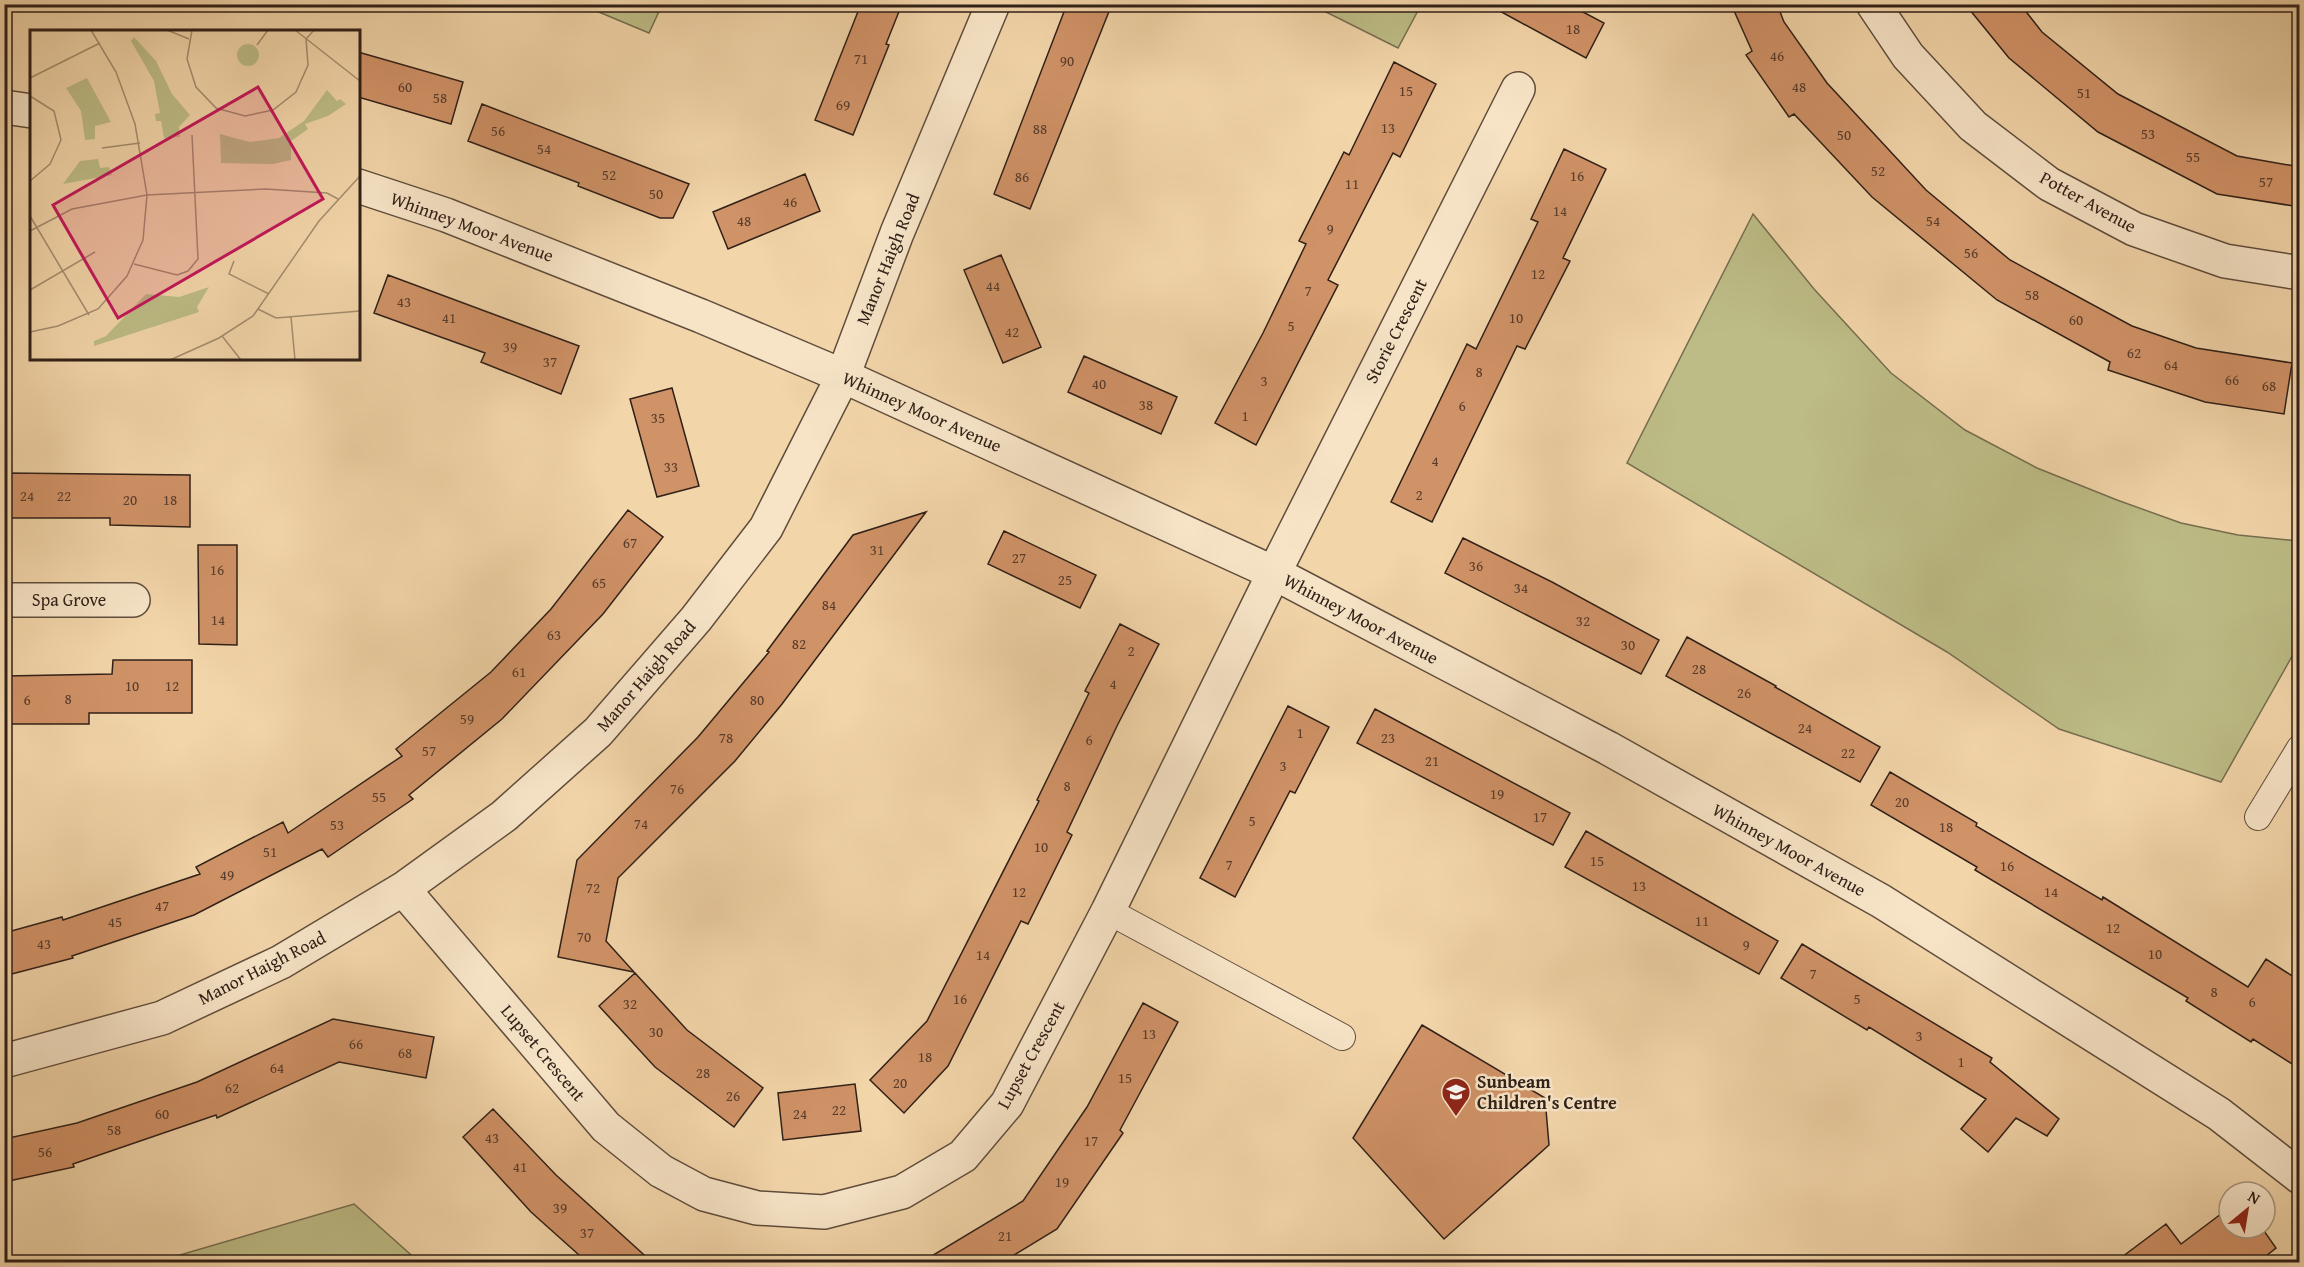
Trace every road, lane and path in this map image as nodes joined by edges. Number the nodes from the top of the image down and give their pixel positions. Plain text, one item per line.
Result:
1 (993, 4) edge
2 (1872, 4) edge
3 (1518, 89) dead end
4 (4, 107) edge
5 (30, 111) edge
6 (360, 187) edge
7 (2300, 273) edge
8 (843, 376) junction
9 (1274, 573) junction
10 (4, 600) edge
11 (133, 600) dead end
12 (2300, 748) edge
13 (2258, 817) dead end
14 (403, 889) junction
15 (1108, 911) junction
16 (1342, 1037) dead end
17 (4, 1061) edge
18 (2300, 1177) edge

1 - 8 street, Manor Haigh Road
2 - 7 street, Potter Avenue
3 - 9 street, Storie Crescent
4 - 5 street
6 - 8 street, Whinney Moor Avenue
8 - 9 street, Whinney Moor Avenue
8 - 14 street, Manor Haigh Road
9 - 15 street, Lupset Crescent
9 - 18 street, Whinney Moor Avenue
10 - 11 street, Spa Grove
12 - 13 lane
14 - 15 street, Lupset Crescent
14 - 17 street, Manor Haigh Road
15 - 16 lane

